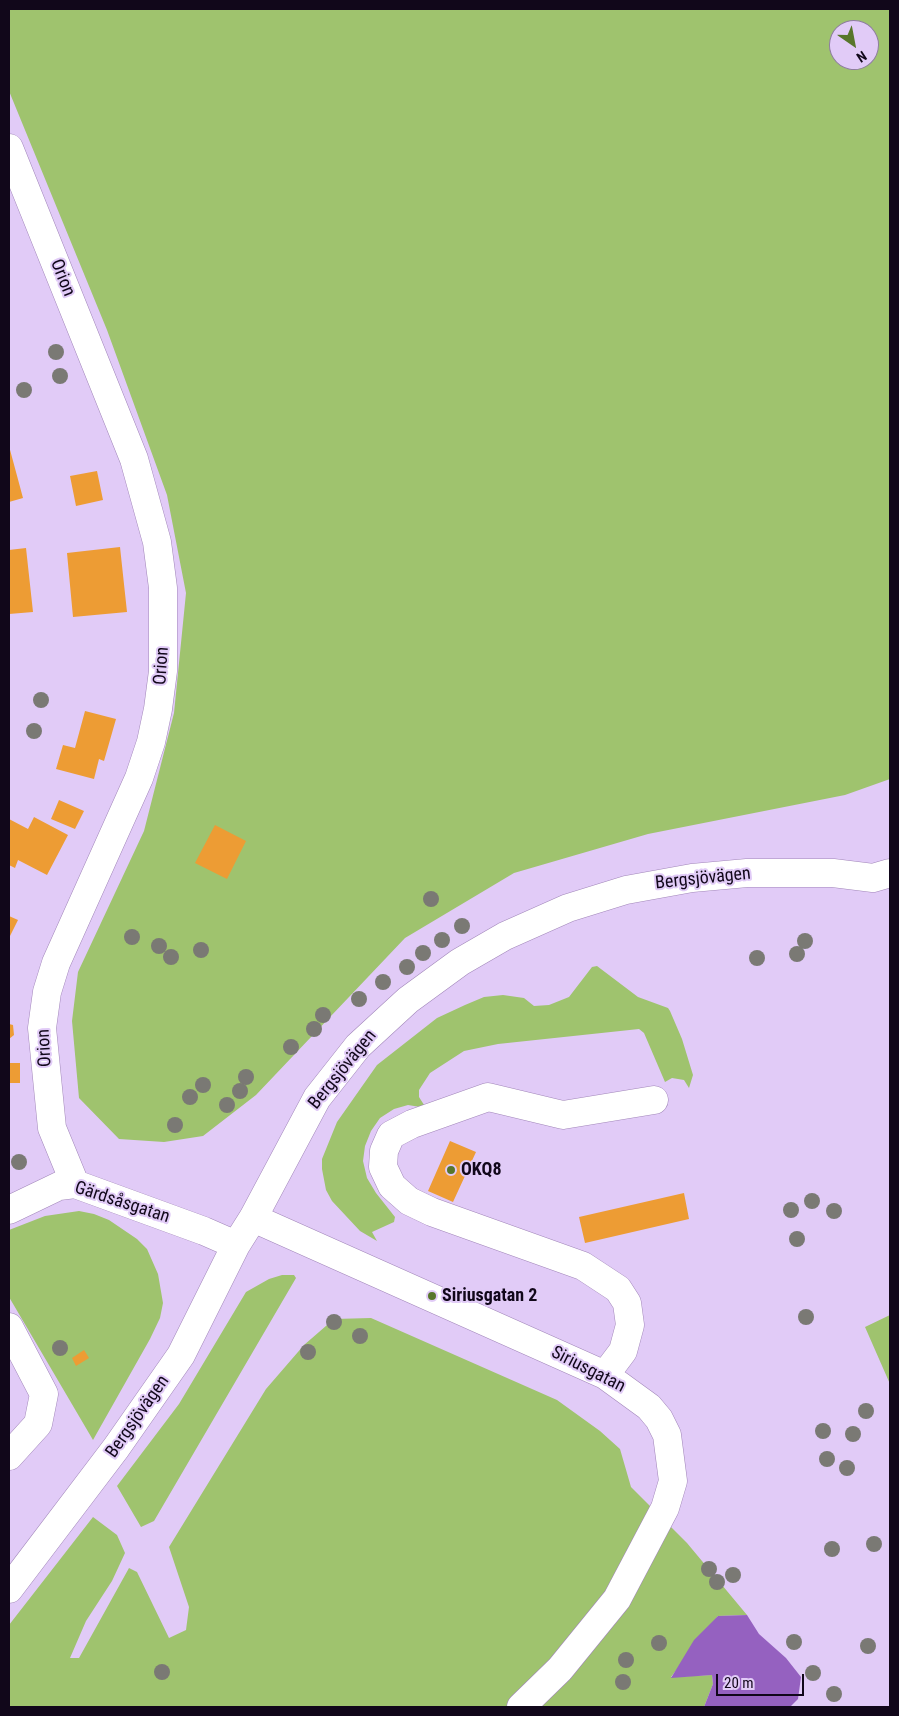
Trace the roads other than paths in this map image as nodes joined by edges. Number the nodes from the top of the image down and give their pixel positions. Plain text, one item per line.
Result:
1 (9, 148) edge
2 (884, 879) edge
3 (654, 1100) dead end
4 (75, 1184) junction
5 (9, 1210) edge
6 (253, 1218) junction
7 (236, 1245) junction
8 (9, 1327) edge
9 (605, 1375) junction
10 (9, 1456) edge
11 (9, 1589) edge
12 (521, 1707) edge

1 - 4 street, Orion
2 - 6 street, Bergsjövägen
3 - 9 street
4 - 5 street, Gärdsåsgatan
4 - 7 street, Gärdsåsgatan
6 - 7 street, Bergsjövägen
6 - 9 street, Siriusgatan
7 - 11 street, Bergsjövägen
8 - 10 street
9 - 12 street, Siriusgatan

